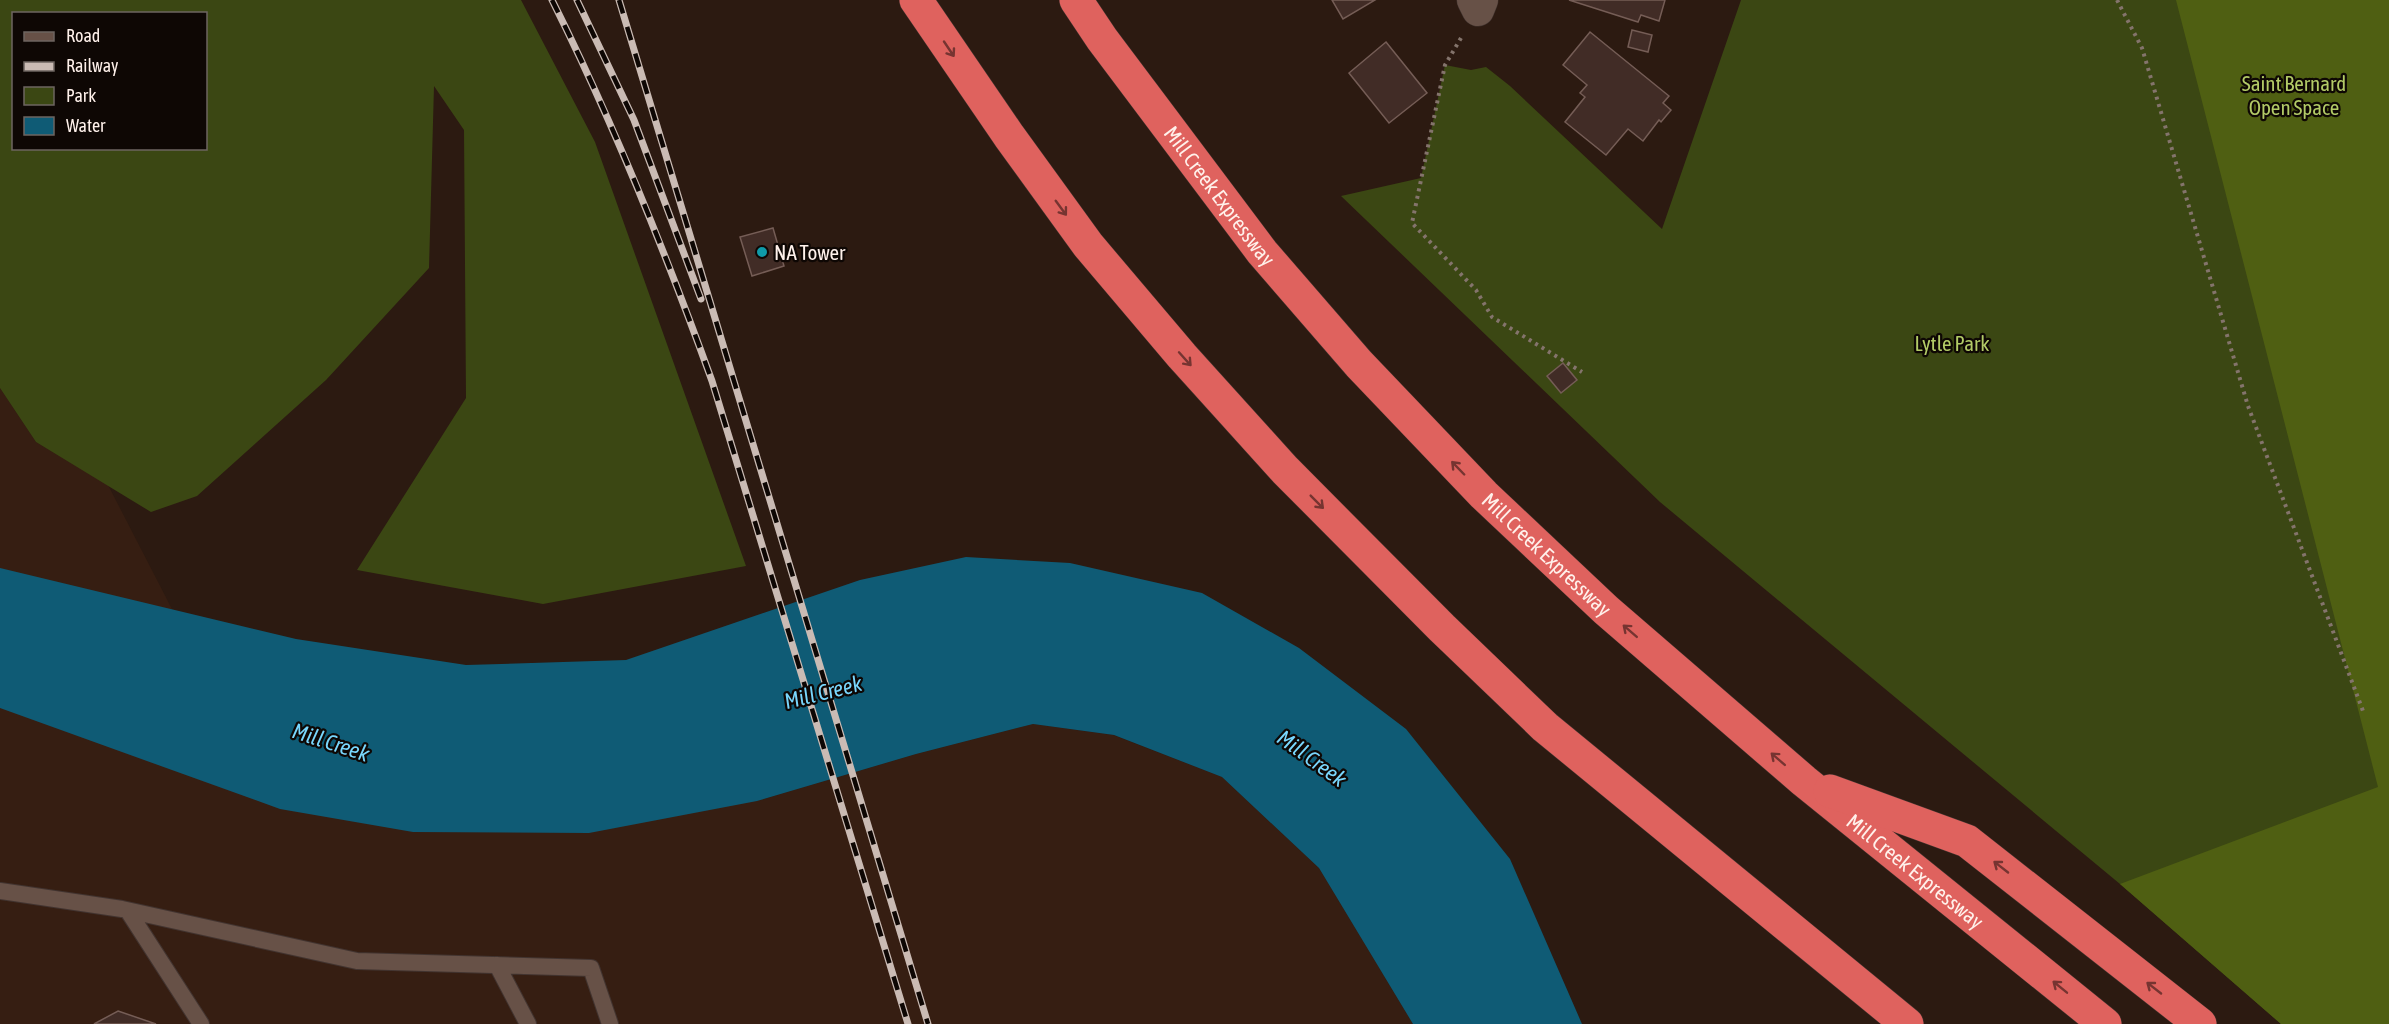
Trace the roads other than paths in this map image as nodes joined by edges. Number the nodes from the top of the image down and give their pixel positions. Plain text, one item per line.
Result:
1 (916, 0) edge
2 (1076, 0) edge
3 (1804, 782) junction
4 (0, 891) edge
5 (128, 911) junction
6 (497, 965) junction
7 (201, 1024) edge
8 (528, 1024) edge
9 (610, 1024) edge
10 (1907, 1024) edge
11 (2105, 1024) edge
12 (2200, 1024) edge

1 -> 10 highway
3 -> 2 highway, Mill Creek Expressway
11 -> 3 highway, Mill Creek Expressway
12 -> 3 highway
4 - 5 lane
5 - 6 lane
5 - 7 lane
6 - 8 lane
6 - 9 lane

